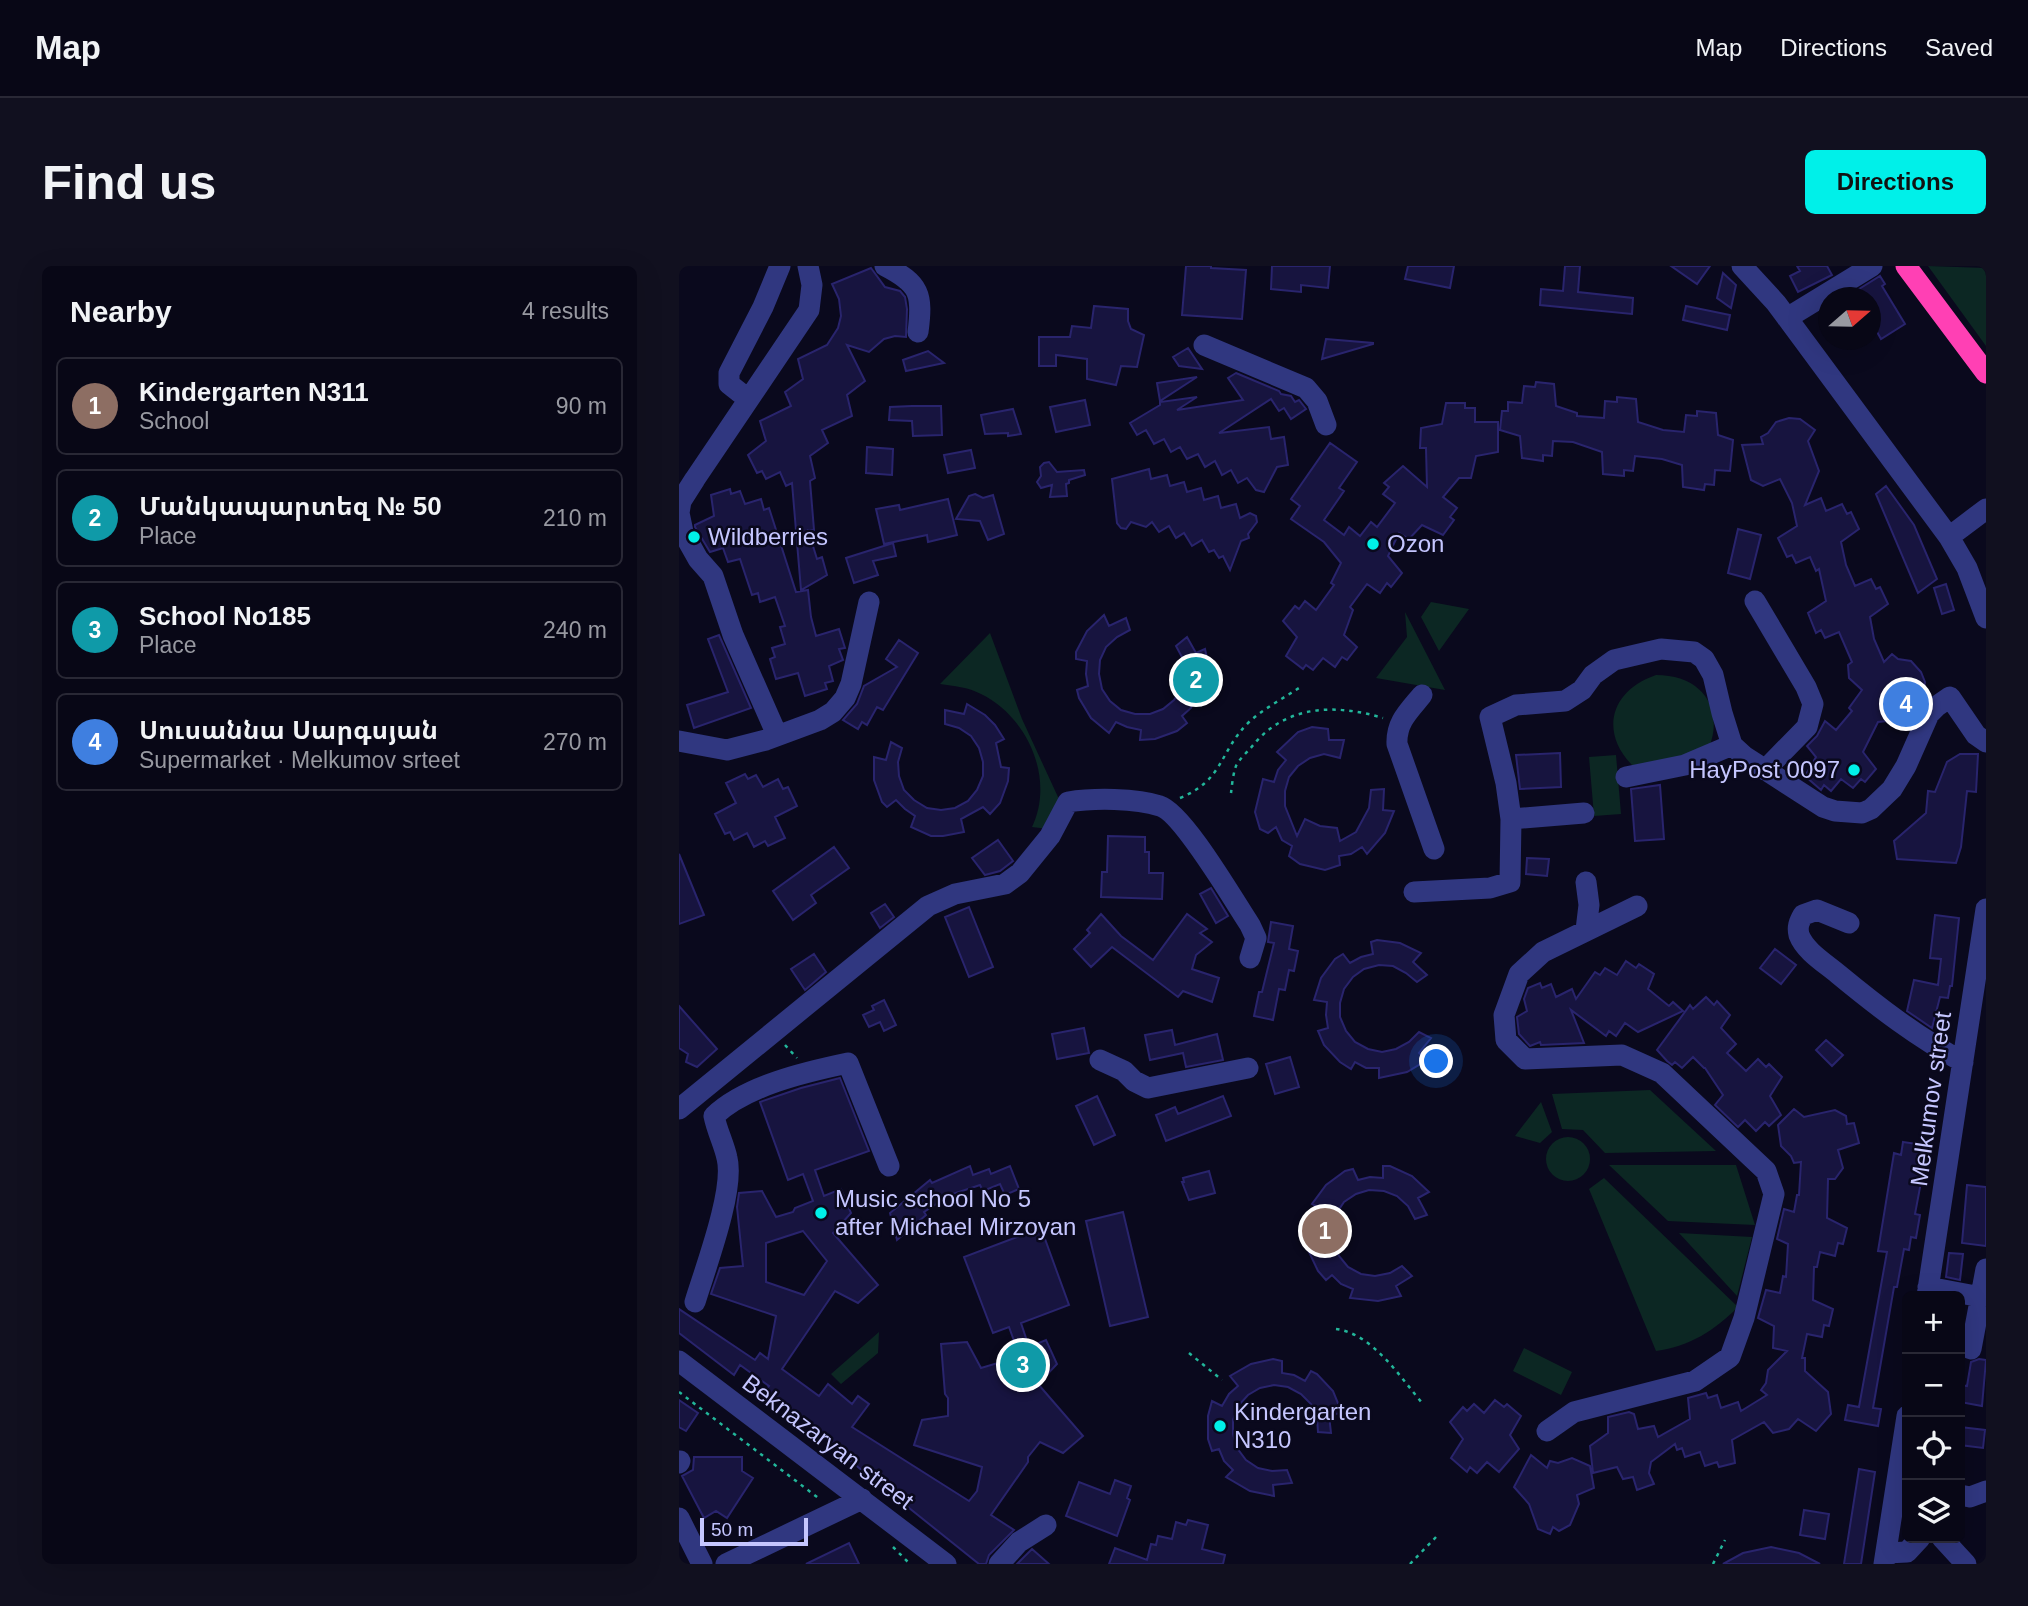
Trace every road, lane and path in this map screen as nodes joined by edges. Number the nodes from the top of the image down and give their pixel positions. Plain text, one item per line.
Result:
1 (780, 266) edge
2 (808, 266) edge
3 (885, 266) edge
4 (1742, 266) edge
5 (1760, 266) edge
6 (1872, 266) edge
7 (1906, 266) edge
8 (1782, 311) junction
9 (918, 332) dead end
10 (1204, 345) dead end
11 (1986, 373) edge
12 (748, 399) junction
13 (1326, 425) dead end
14 (1986, 509) edge
15 (1949, 537) junction
16 (1755, 601) dead end
17 (869, 602) dead end
18 (1986, 618) edge
19 (1302, 686) dead end
20 (1423, 695) dead end
21 (1397, 729) junction
22 (777, 735) junction
23 (679, 741) edge
24 (1986, 742) edge
25 (1732, 745) junction
26 (1765, 770) junction
27 (1626, 777) dead end
28 (1231, 793) dead end
29 (1161, 806) junction
30 (1584, 813) dead end
31 (1511, 819) junction
32 (1434, 849) dead end
33 (1586, 882) dead end
34 (1414, 892) dead end
35 (1637, 906) dead end
36 (1986, 909) edge
37 (1849, 923) dead end
38 (1586, 930) junction
39 (1250, 958) dead end
40 (774, 1032) junction
41 (1100, 1060) dead end
42 (1962, 1062) junction
43 (1248, 1068) dead end
44 (809, 1071) junction
45 (679, 1109) edge
46 (889, 1166) dead end
47 (1986, 1269) edge
48 (1927, 1291) edge
49 (1965, 1296) edge
50 (1981, 1297) junction
51 (695, 1302) dead end
52 (1336, 1329) dead end
53 (1971, 1349) dead end
54 (1189, 1353) dead end
55 (679, 1361) edge
56 (679, 1368) edge
57 (1222, 1380) dead end
58 (679, 1392) edge
59 (1423, 1404) dead end
60 (1907, 1417) edge
61 (1547, 1431) dead end
62 (1902, 1480) edge
63 (1902, 1485) edge
64 (1986, 1491) edge
65 (1965, 1496) edge
66 (850, 1505) junction
67 (679, 1518) edge
68 (1046, 1525) dead end
69 (1436, 1538) dead end
70 (1725, 1540) dead end
71 (1915, 1543) edge
72 (1947, 1543) edge
73 (1885, 1558) edge
74 (702, 1564) edge
75 (726, 1564) edge
76 (929, 1564) edge
77 (946, 1564) edge
78 (999, 1564) edge
79 (1410, 1564) edge
80 (1713, 1564) edge
81 (1966, 1564) edge

1 - 12 street
2 - 12 street
3 - 9 street
4 - 8 street
5 - 8 street
6 - 8 street
7 - 11 highway
8 - 15 street
10 - 13 street
12 - 22 street
14 - 15 street
15 - 18 street
16 - 26 street
17 - 22 street
19 - 29 path
20 - 21 street
21 - 28 path
21 - 32 street
22 - 23 street
24 - 26 street
25 - 26 street
25 - 27 street
25 - 31 street
29 - 39 street
29 - 40 street
30 - 31 street
31 - 34 street
33 - 38 street
35 - 38 street
36 - 42 street, Melkumov street
37 - 42 street
38 - 61 street
40 - 44 path
40 - 45 street
41 - 43 street
42 - 48 street, Melkumov street
44 - 46 street
44 - 51 street
47 - 50 street
49 - 50 street
50 - 53 street
52 - 59 path
54 - 57 path
55 - 66 street, Beknazaryan street
56 - 66 street, Beknazaryan street
58 - 66 path
60 - 62 street
63 - 73 street
64 - 65 street
66 - 75 street
66 - 76 street, Beknazaryan street
66 - 77 street, Beknazaryan street
67 - 74 street
68 - 78 street
69 - 79 path
70 - 80 path
71 - 73 street
72 - 81 street

